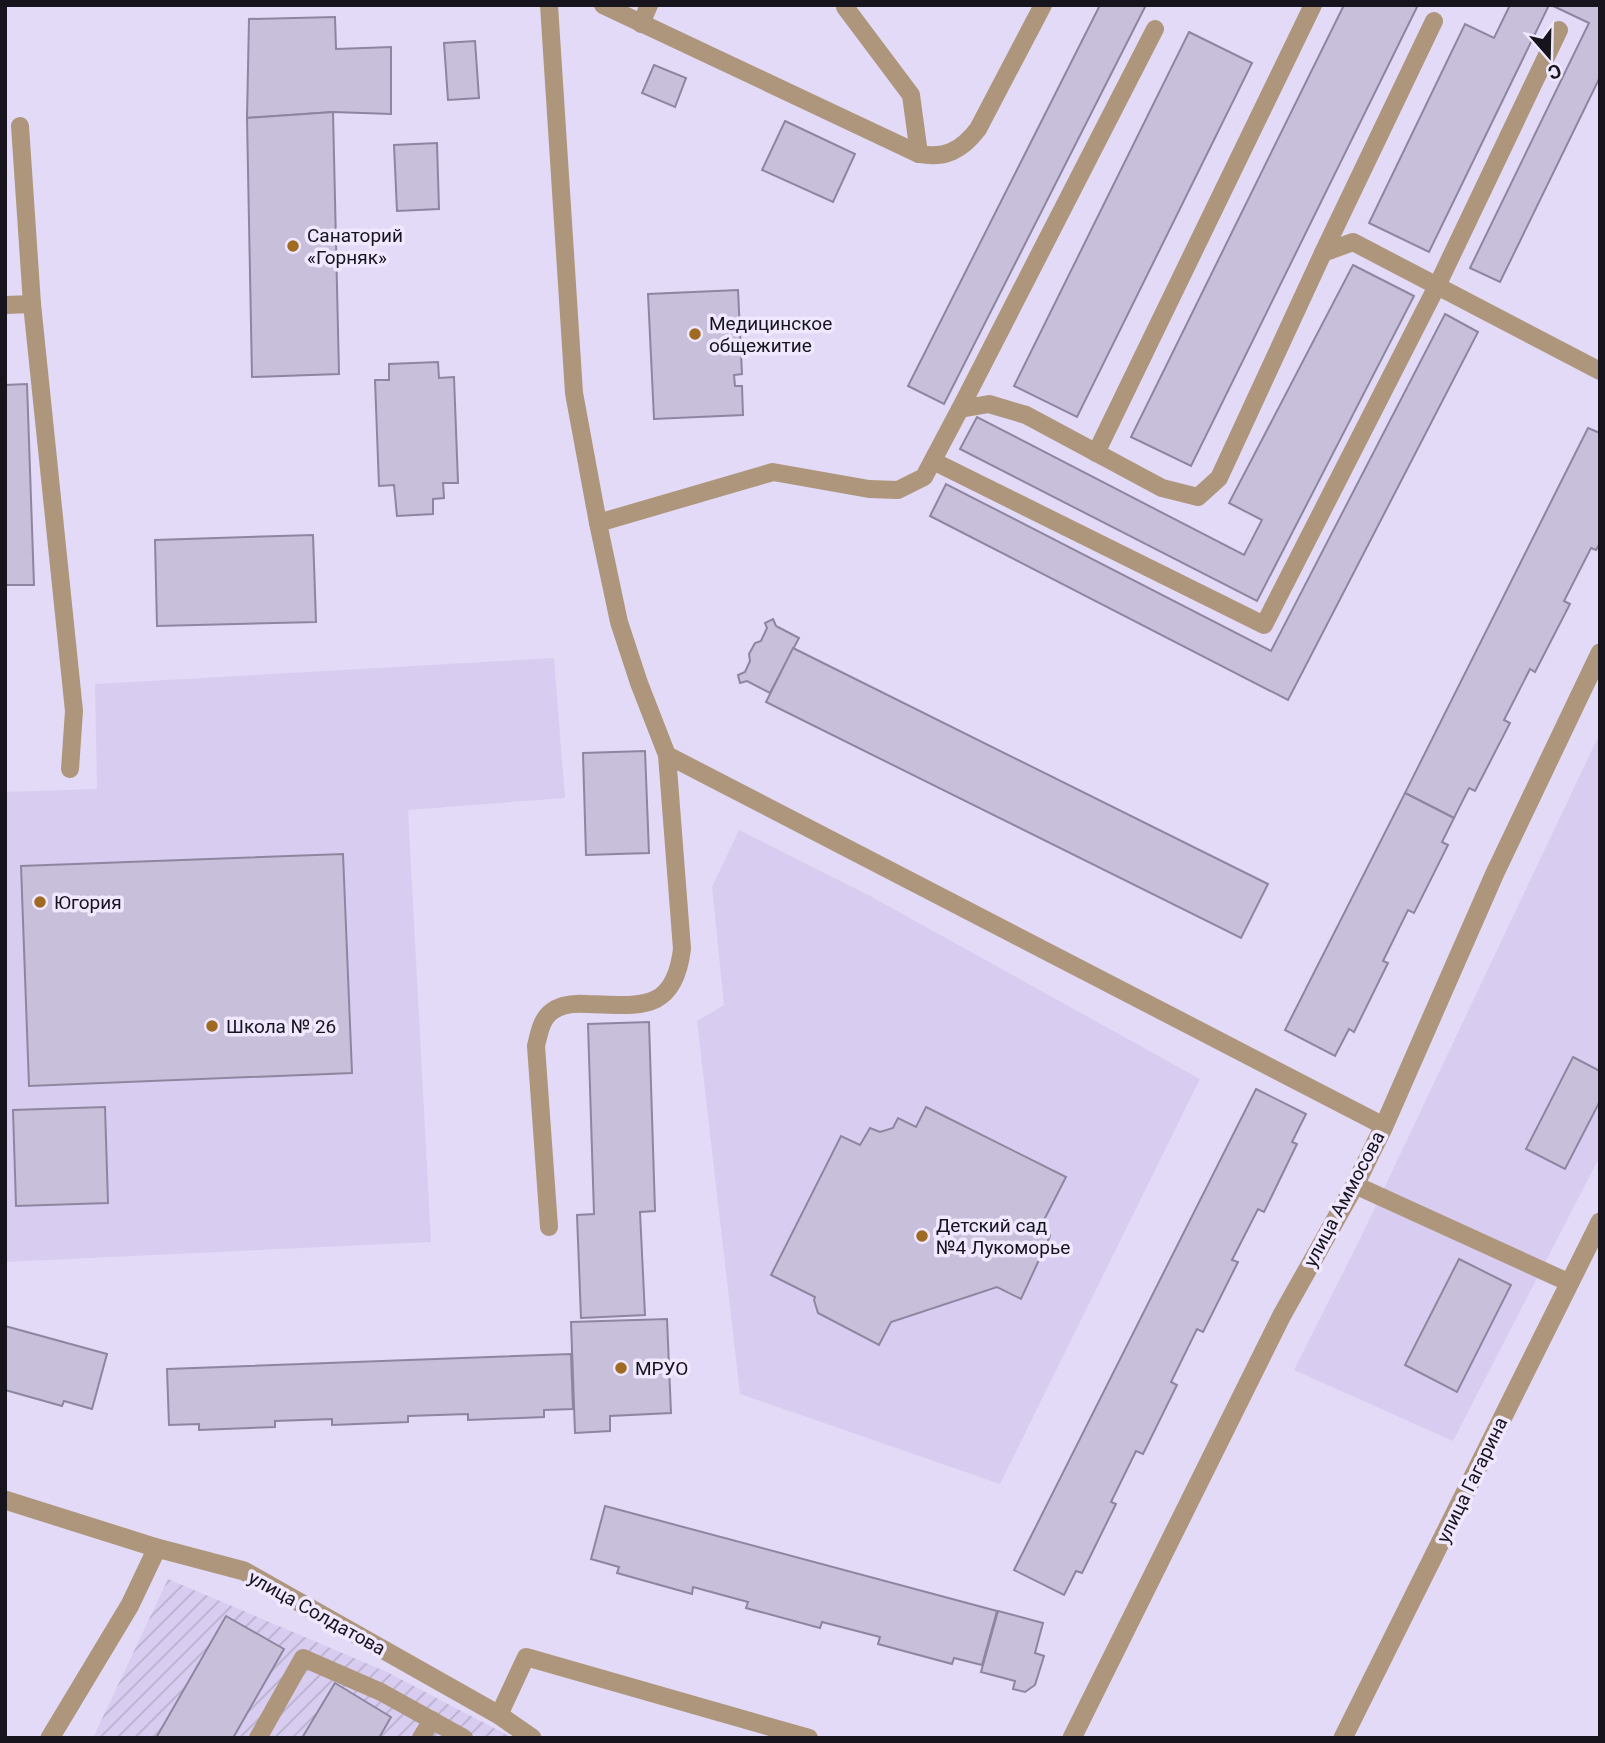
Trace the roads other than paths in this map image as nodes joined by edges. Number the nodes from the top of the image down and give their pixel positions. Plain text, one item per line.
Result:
1 (548, 5) edge
2 (603, 5) edge
3 (649, 5) edge
4 (845, 5) edge
5 (1043, 5) edge
6 (1313, 5) edge
7 (1434, 21) dead end
8 (641, 24) junction
9 (1155, 29) dead end
10 (1559, 30) dead end
11 (19, 125) dead end
12 (919, 154) junction
13 (1323, 253) junction
14 (1437, 286) junction
15 (32, 304) junction
16 (5, 305) edge
17 (1600, 371) edge
18 (960, 409) junction
19 (1096, 453) junction
20 (933, 461) junction
21 (597, 523) junction
22 (1600, 653) edge
23 (667, 755) junction
24 (70, 769) dead end
25 (1384, 1126) junction
26 (1355, 1185) junction
27 (1600, 1222) edge
28 (549, 1227) dead end
29 (1570, 1283) junction
30 (5, 1500) edge
31 (157, 1548) junction
32 (499, 1715) junction
33 (432, 1720) junction
34 (50, 1738) edge
35 (258, 1738) edge
36 (421, 1738) edge
37 (464, 1738) edge
38 (532, 1738) edge
39 (809, 1738) edge
40 (1072, 1738) edge
41 (1343, 1738) edge

1 - 21 lane
2 - 8 lane
3 - 8 lane
4 - 12 lane
5 - 12 lane
6 - 19 lane
7 - 13 lane
8 - 12 lane
9 - 18 lane
10 - 14 lane
11 - 15 lane
13 - 14 lane
13 - 19 lane
14 - 17 lane
14 - 20 lane
15 - 16 lane
15 - 24 lane
18 - 19 lane
18 - 20 lane
20 - 21 lane
21 - 23 lane
22 - 25 street, улица Аммосова
23 - 25 lane
23 - 28 lane
25 - 26 street, улица Аммосова
26 - 29 lane
26 - 40 street, улица Аммосова
27 - 29 street, улица Гагарина
29 - 41 street, улица Гагарина
30 - 31 street, улица Солдатова
31 - 32 street, улица Солдатова
31 - 34 street
32 - 38 street, улица Солдатова
32 - 39 lane
33 - 35 lane
33 - 36 lane
33 - 37 lane

